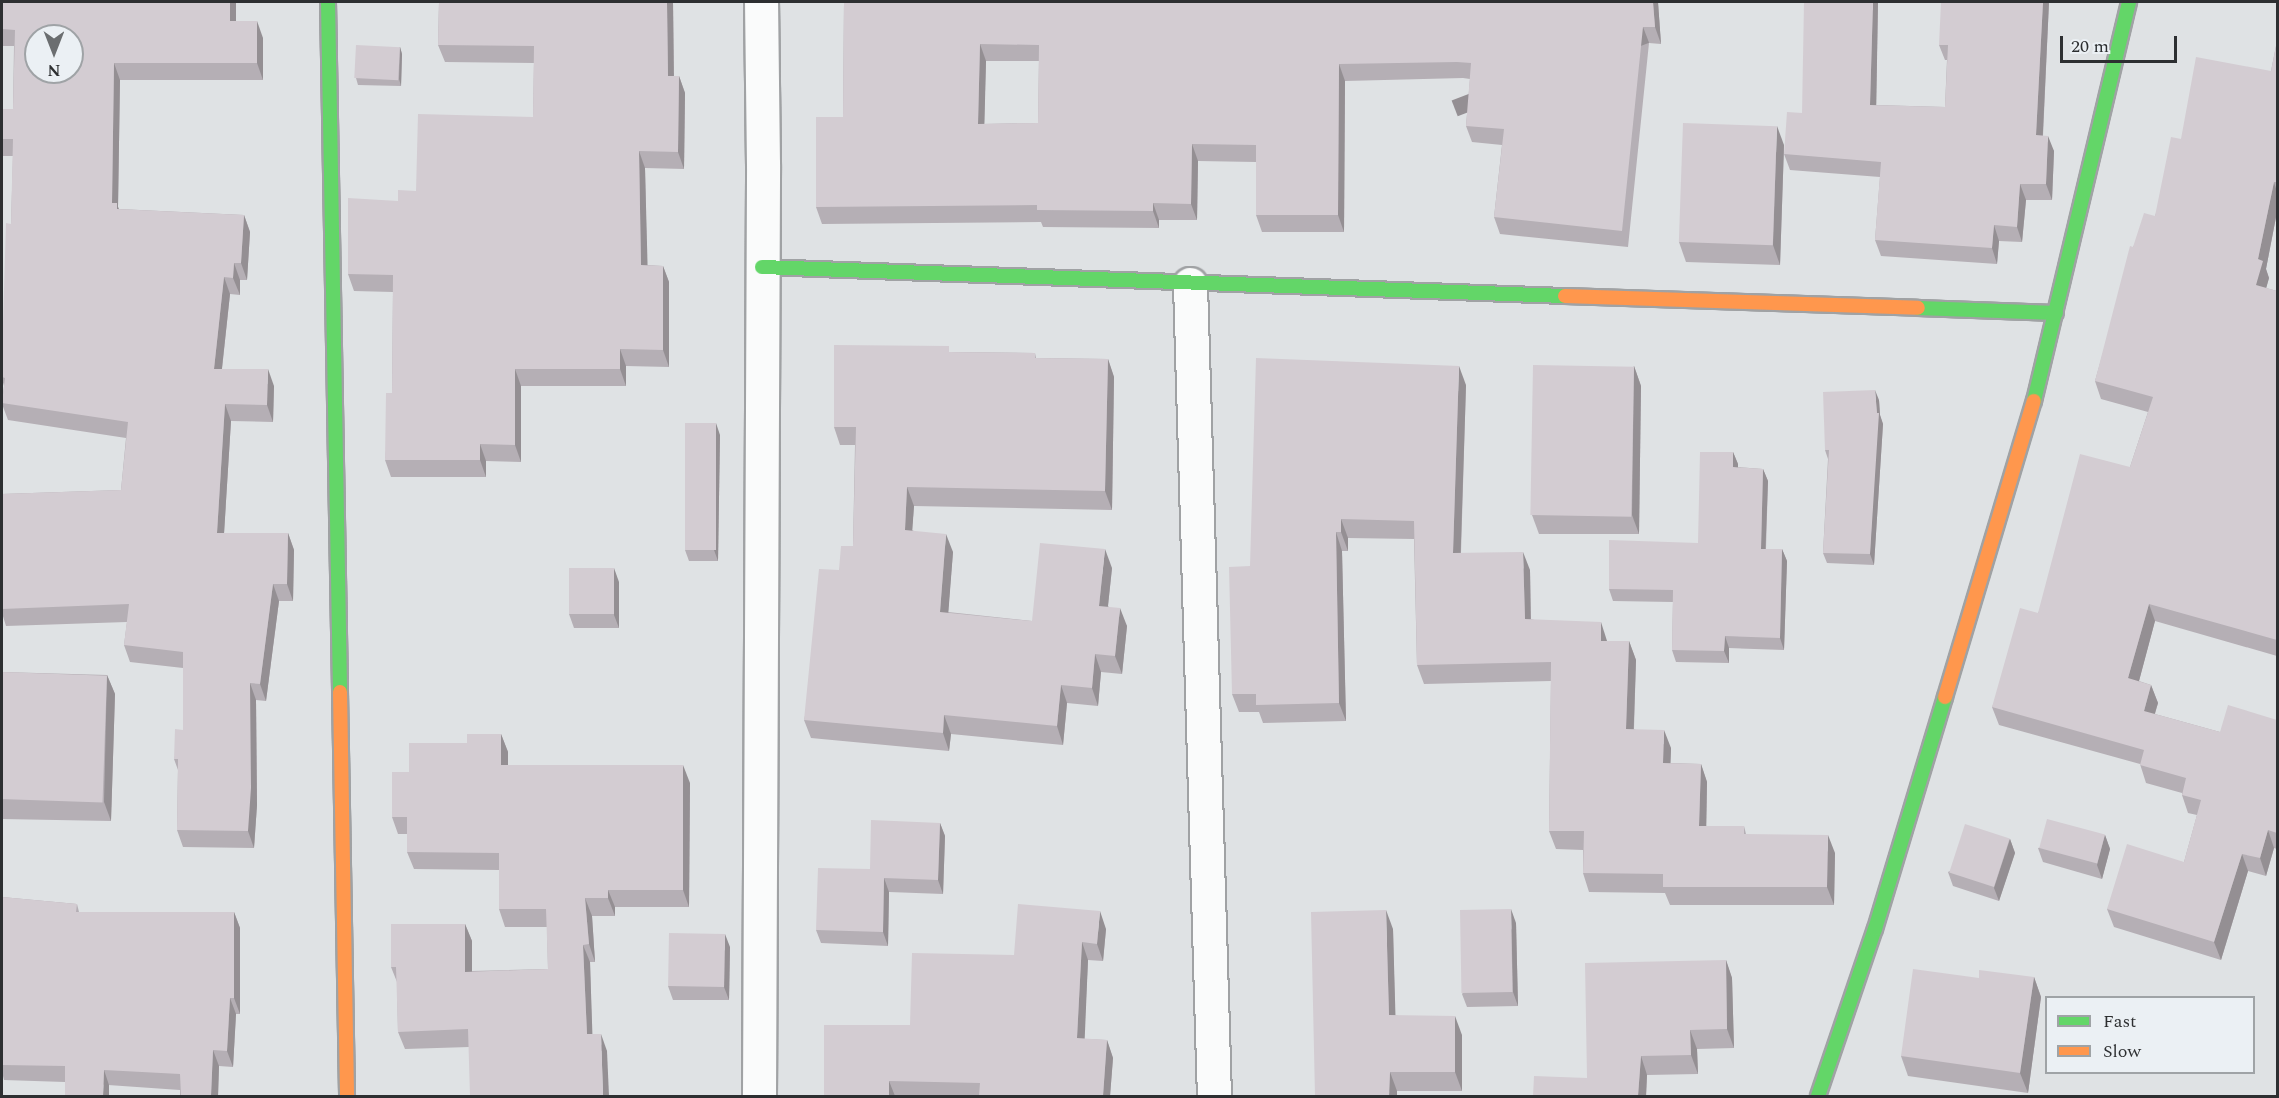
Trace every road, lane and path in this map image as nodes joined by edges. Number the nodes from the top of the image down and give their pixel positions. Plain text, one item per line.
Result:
1 (328, 2) edge
2 (761, 2) edge
3 (2129, 2) edge
4 (762, 267) junction
5 (1190, 284) junction
6 (2056, 313) junction
7 (346, 1096) edge
8 (759, 1096) edge
9 (1214, 1096) edge
10 (1818, 1096) edge

1 - 7 street
2 - 4 street
3 - 6 street
4 - 5 street
4 - 8 street
5 - 6 street
5 - 9 street
6 - 10 street

